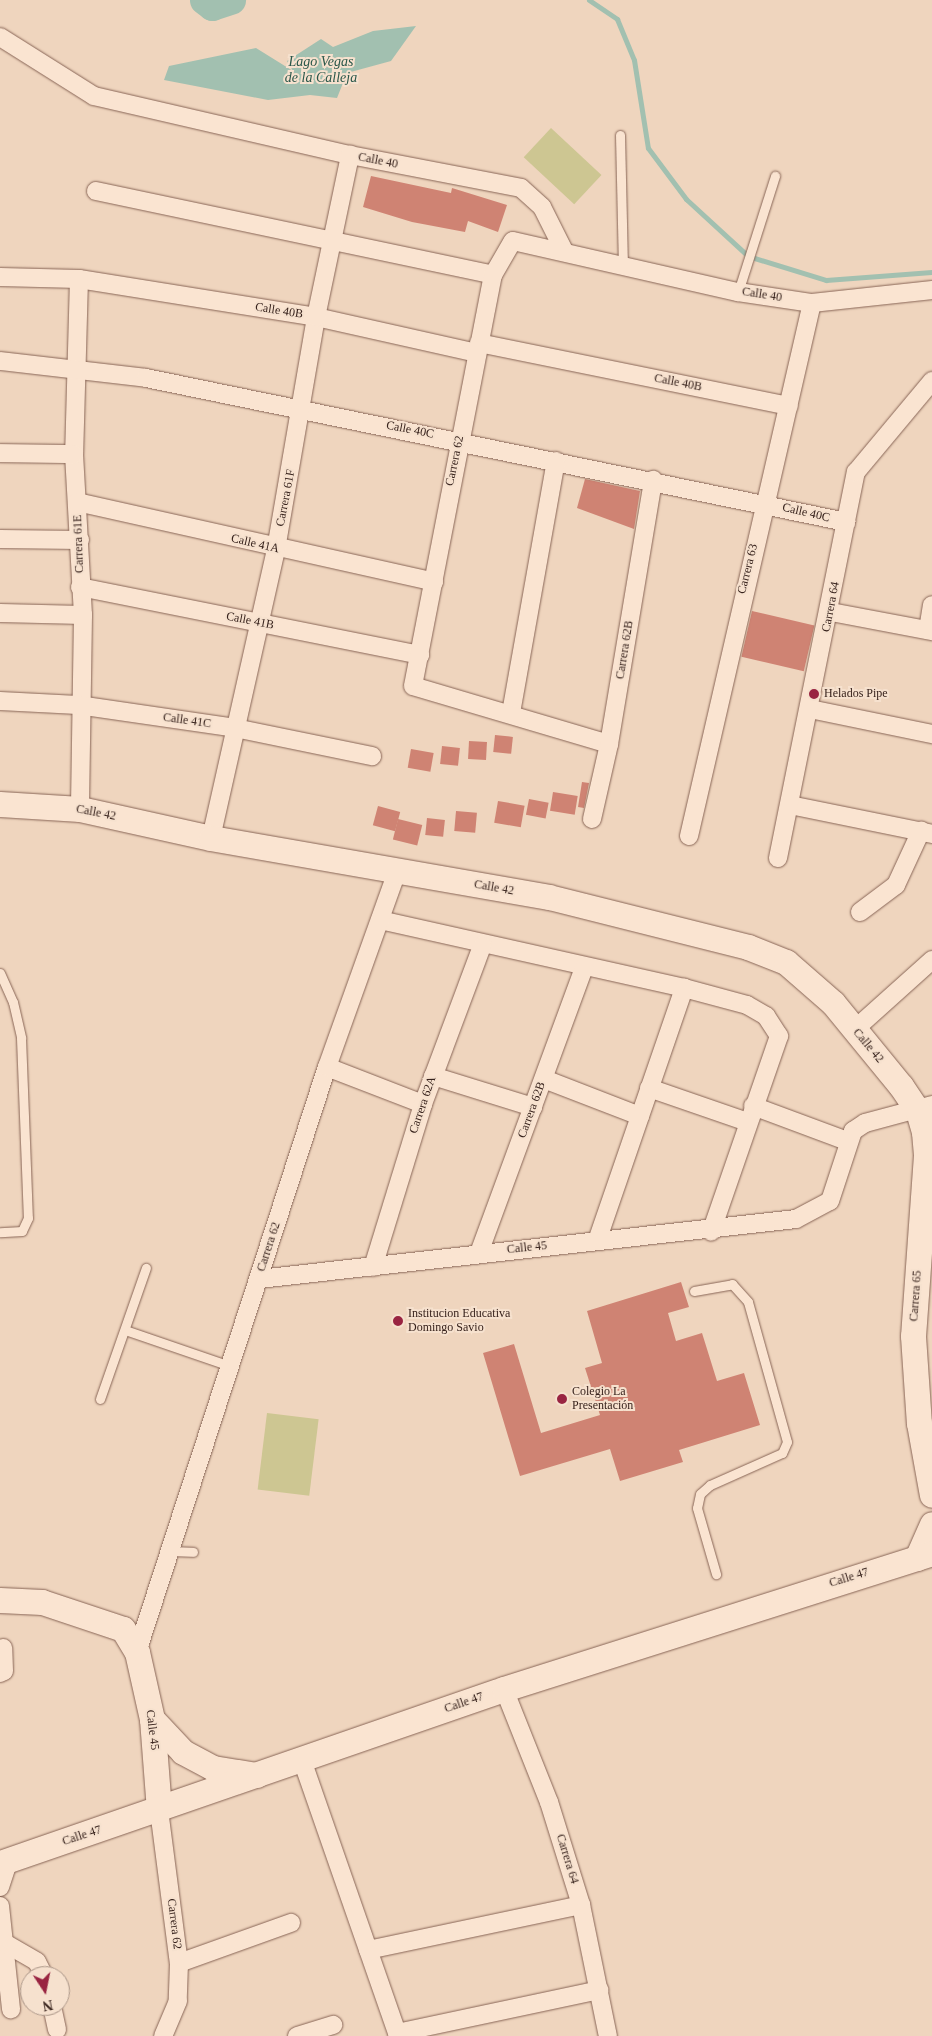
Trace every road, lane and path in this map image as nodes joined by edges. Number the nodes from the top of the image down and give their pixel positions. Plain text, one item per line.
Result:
1 (0, 37) edge
2 (620, 135) dead end
3 (350, 155) junction
4 (775, 176) dead end
5 (96, 191) dead end
6 (331, 239) junction
7 (513, 241) joint
8 (564, 251) junction
9 (623, 266) junction
10 (493, 275) junction
11 (0, 277) edge
12 (79, 279) junction
13 (740, 284) junction
14 (932, 290) edge
15 (812, 303) junction
16 (316, 317) junction
17 (478, 348) junction
18 (0, 361) edge
19 (76, 368) junction
20 (932, 381) edge
21 (789, 406) junction
22 (301, 408) junction
23 (459, 440) junction
24 (0, 454) edge
25 (74, 454) junction
26 (556, 461) junction
27 (652, 480) junction
28 (77, 502) junction
29 (765, 504) junction
30 (846, 522) junction
31 (0, 540) edge
32 (80, 540) junction
33 (276, 549) junction
34 (434, 582) junction
35 (80, 587) junction
36 (932, 605) edge
37 (831, 612) junction
38 (0, 613) edge
39 (82, 615) junction
40 (258, 622) junction
41 (930, 631) edge
42 (420, 655) junction
43 (0, 701) edge
44 (78, 705) junction
45 (810, 709) junction
46 (511, 713) junction
47 (235, 728) junction
48 (932, 734) edge
49 (609, 744) junction
50 (372, 756) dead end
51 (790, 805) junction
52 (5, 806) edge
53 (80, 809) junction
54 (592, 819) dead end
55 (927, 832) edge
56 (689, 836) dead end
57 (211, 838) junction
58 (778, 858) dead end
59 (398, 871) junction
60 (860, 912) dead end
61 (380, 920) junction
62 (482, 946) junction
63 (932, 960) edge
64 (584, 967) junction
65 (0, 973) edge
66 (684, 988) junction
67 (854, 1030) junction
68 (327, 1067) junction
69 (434, 1076) junction
70 (544, 1079) junction
71 (649, 1088) junction
72 (423, 1104) junction
73 (533, 1108) junction
74 (925, 1108) edge
75 (750, 1114) junction
76 (640, 1116) junction
77 (847, 1141) junction
78 (0, 1232) edge
79 (711, 1232) junction
80 (597, 1241) junction
81 (479, 1253) junction
82 (373, 1267) junction
83 (146, 1268) dead end
84 (259, 1279) junction
85 (694, 1291) dead end
86 (125, 1330) junction
87 (233, 1367) junction
88 (100, 1400) dead end
89 (932, 1495) edge
90 (932, 1524) edge
91 (168, 1551) junction
92 (193, 1552) dead end
93 (924, 1556) edge
94 (716, 1574) dead end
95 (0, 1600) edge
96 (134, 1627) junction
97 (3, 1648) dead end
98 (0, 1673) edge
99 (504, 1689) junction
100 (152, 1719) junction
101 (302, 1760) junction
102 (257, 1775) junction
103 (160, 1810) junction
104 (5, 1862) edge
105 (0, 1887) edge
106 (581, 1905) junction
107 (0, 1906) edge
108 (291, 1923) dead end
109 (3, 1942) junction
110 (368, 1950) junction
111 (179, 1963) junction
112 (39, 1966) edge
113 (598, 1990) junction
114 (11, 2009) dead end
115 (54, 2016) edge
116 (333, 2025) dead end
117 (57, 2029) dead end
118 (397, 2035) edge
119 (163, 2036) edge
120 (297, 2036) edge
121 (608, 2036) edge

1 - 3 street, Calle 40
2 - 9 lane
3 - 6 street, Carrera 61F
3 - 8 street, Calle 40
4 - 13 lane
5 - 6 street
6 - 10 street
6 - 16 street, Carrera 61F
7 - 8 street, Calle 40
7 - 10 street, Carrera 62
8 - 9 street, Calle 40
9 - 13 street, Calle 40
10 - 17 street, Carrera 62
11 - 12 street, Calle 40B
12 - 16 street, Calle 40B
12 - 19 street, Carrera 61E
13 - 15 street, Calle 40
14 - 15 street, Calle 40
15 - 21 street, Carrera 63
16 - 17 street, Calle 40B
16 - 22 street, Carrera 61F
17 - 21 street, Calle 40B
17 - 23 street, Carrera 62
18 - 19 street, Calle 40C
19 - 22 street, Calle 40C
19 - 25 street, Carrera 61E
20 - 30 street, Carrera 64
21 - 29 street, Carrera 63
22 - 23 street, Calle 40C
22 - 33 street, Carrera 61F
23 - 26 street, Calle 40C
23 - 34 street, Carrera 62
24 - 25 street
25 - 28 street, Carrera 61E
26 - 27 street, Calle 40C
26 - 46 street
27 - 29 street, Calle 40C
27 - 49 street, Carrera 62B
28 - 32 street, Carrera 61E
28 - 33 street, Calle 41A
29 - 30 street, Calle 40C
29 - 56 street, Carrera 63
30 - 37 street, Carrera 64
31 - 32 street
32 - 35 street, Carrera 61E
33 - 34 street, Calle 41A
33 - 40 street, Carrera 61F
34 - 42 street, Carrera 62
35 - 39 street, Carrera 61E
35 - 40 street, Calle 41B
36 - 41 street
37 - 41 street
37 - 45 street, Carrera 64
38 - 39 street
39 - 44 street, Carrera 61E
40 - 42 street, Calle 41B
40 - 47 street, Carrera 61F
42 - 46 street, Carrera 62
43 - 44 street, Calle 41C
44 - 47 street, Calle 41C
44 - 53 street, Carrera 61E
45 - 48 street
45 - 51 street, Carrera 64
46 - 49 street
47 - 50 street, Calle 41C
47 - 57 street, Carrera 61F
49 - 54 street, Carrera 62B
51 - 55 street
51 - 58 street, Carrera 64
52 - 53 street, Calle 42
53 - 57 street, Calle 42
55 - 60 street
57 - 59 street, Calle 42
59 - 61 street, Carrera 62
59 - 67 street, Calle 42
61 - 62 street
61 - 68 street, Carrera 62
62 - 64 street
62 - 69 street, Carrera 62A
63 - 67 street
64 - 66 street
64 - 70 street, Carrera 62B
65 - 78 lane
66 - 71 street
66 - 75 street
67 - 74 street, Calle 42
68 - 72 street
68 - 84 street, Carrera 62
69 - 72 street, Carrera 62A
69 - 73 street
70 - 73 street, Carrera 62B
70 - 76 street
71 - 75 street
71 - 76 street
72 - 82 street, Carrera 62A
73 - 81 street, Carrera 62B
74 - 77 street
74 - 89 street, Carrera 65
75 - 77 street
75 - 79 street
76 - 80 street
77 - 79 street, Calle 45
79 - 80 street, Calle 45
80 - 81 street, Calle 45
81 - 82 street, Calle 45
82 - 84 street, Calle 45
83 - 86 lane
84 - 87 street, Carrera 62
85 - 94 lane
86 - 87 lane
86 - 88 lane
87 - 91 street, Carrera 62
90 - 93 street
91 - 92 lane
91 - 96 street, Carrera 62
93 - 99 street, Calle 47
95 - 96 street
96 - 100 street, Calle 45
97 - 98 street
99 - 101 street, Calle 47
99 - 106 street, Carrera 64
100 - 102 street
100 - 103 street, Calle 45
101 - 102 street, Calle 47
101 - 110 street
102 - 103 street, Calle 47
103 - 104 street, Calle 47
103 - 111 street, Carrera 62
104 - 105 street
106 - 110 street
106 - 113 street, Carrera 64
107 - 109 street
108 - 111 street
109 - 112 street
109 - 114 street
110 - 118 street
111 - 119 street, Carrera 62
113 - 118 street
113 - 121 street, Carrera 64
115 - 117 street
116 - 120 street

